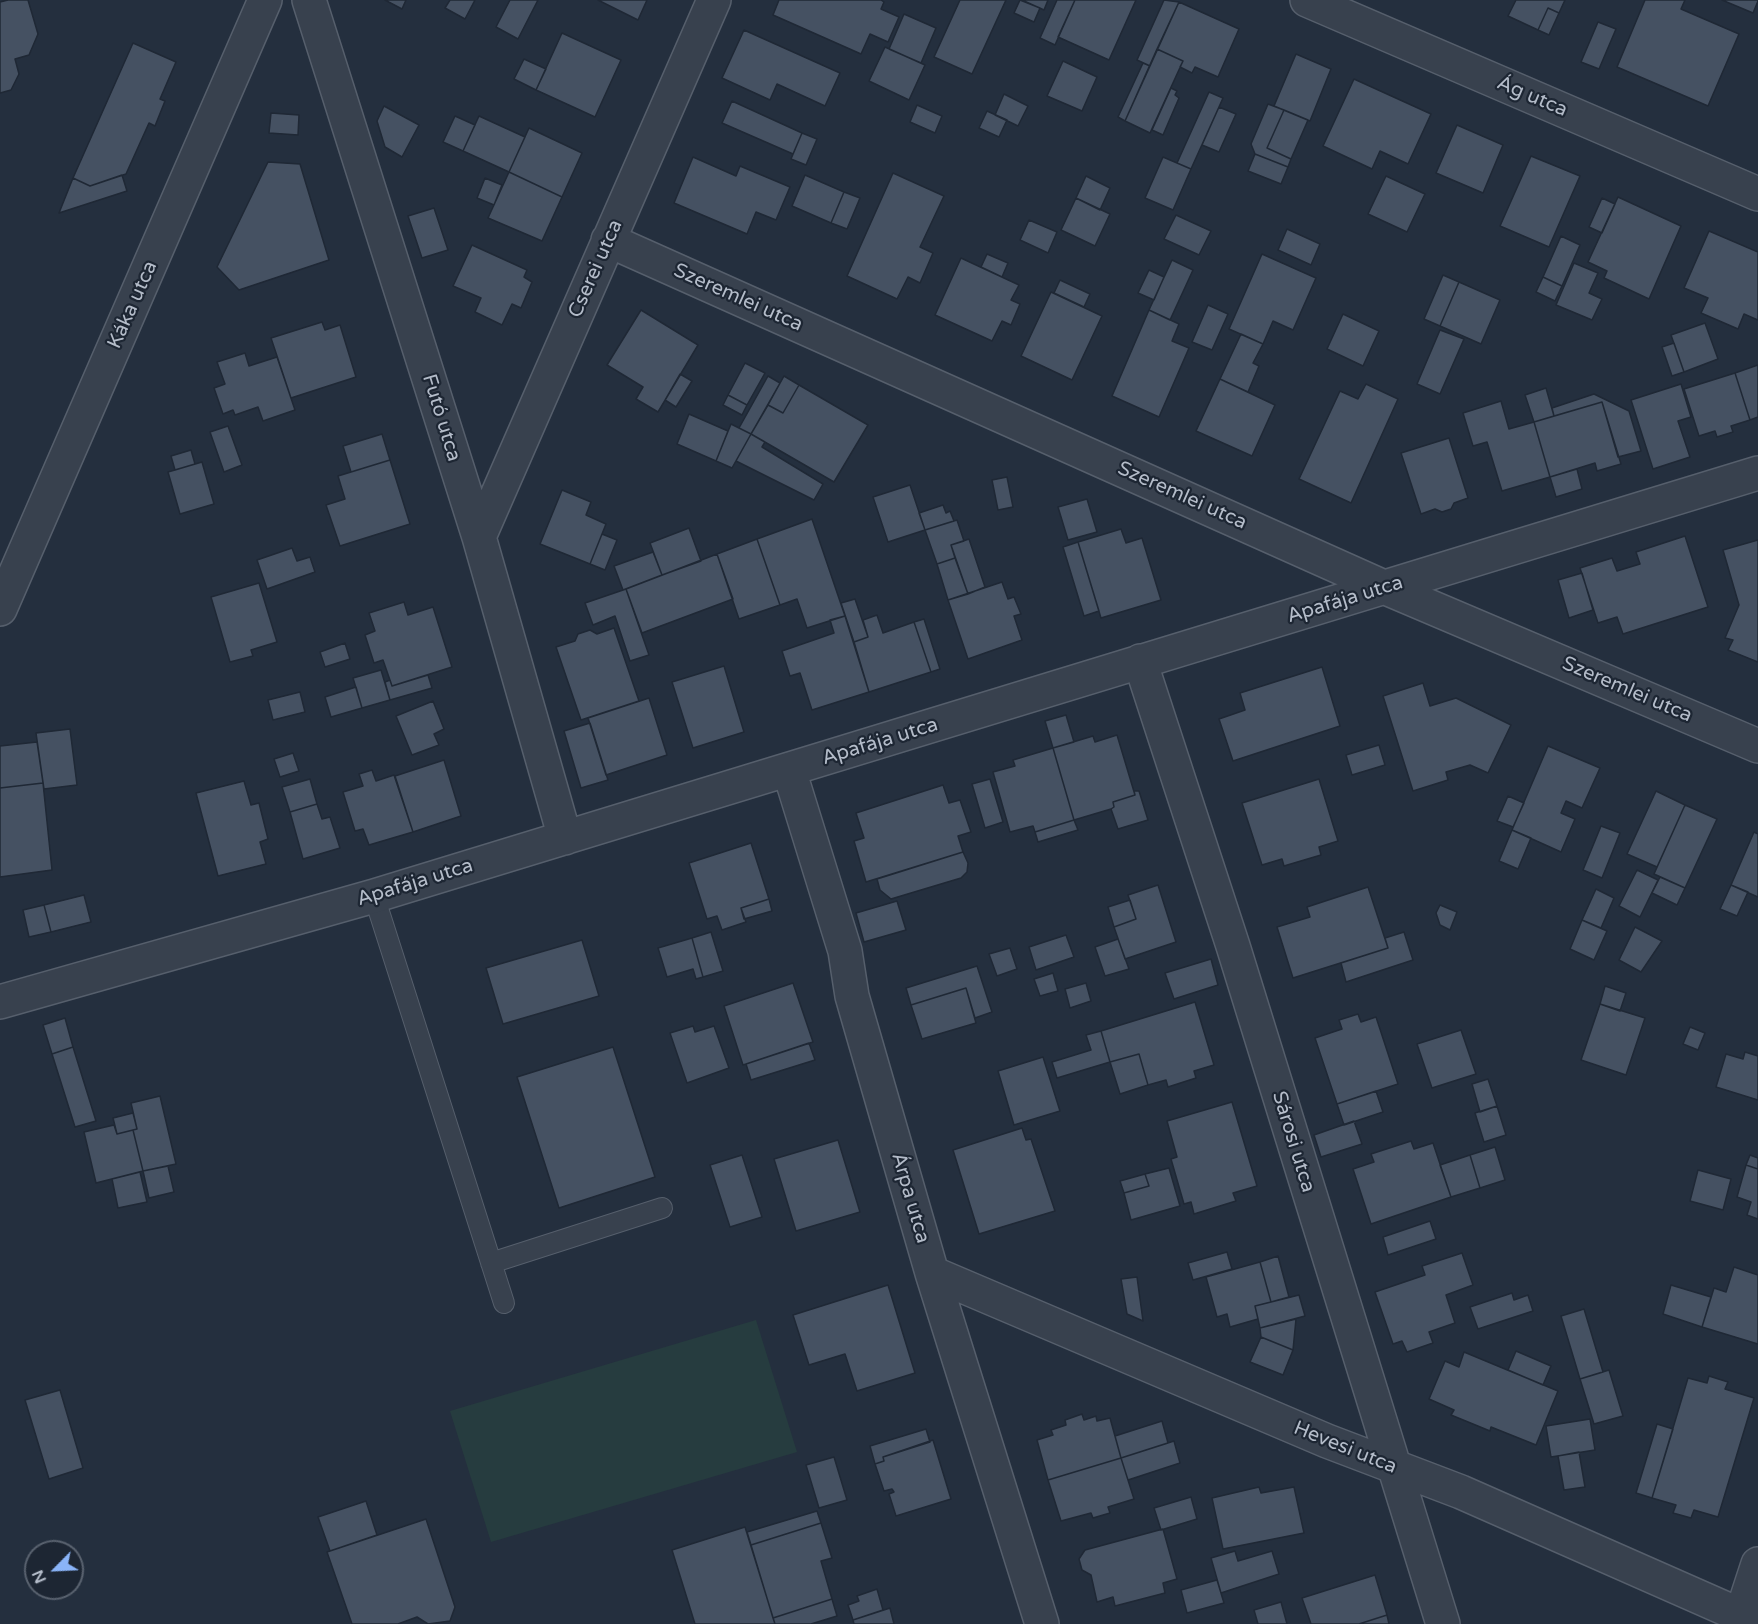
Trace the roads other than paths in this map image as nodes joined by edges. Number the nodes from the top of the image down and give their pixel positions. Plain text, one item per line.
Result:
1 (265, 0) edge
2 (309, 0) edge
3 (714, 0) edge
4 (1307, 0) edge
5 (1758, 194) edge
6 (608, 240) junction
7 (1758, 473) edge
8 (479, 537) junction
9 (1386, 588) junction
10 (0, 609) edge
11 (1140, 662) junction
12 (1758, 746) edge
13 (789, 770) junction
14 (565, 838) junction
15 (374, 896) junction
16 (0, 1002) edge
17 (662, 1208) dead end
18 (491, 1263) junction
19 (932, 1273) junction
20 (504, 1303) dead end
21 (1395, 1468) junction
22 (1758, 1564) edge
23 (1750, 1620) edge
24 (1042, 1624) edge
25 (1443, 1624) edge

1 - 10 street, Káka utca
2 - 8 street, Futó utca
3 - 6 street, Cserei utca
4 - 5 street, Ág utca
6 - 8 street, Cserei utca
6 - 9 street, Szeremlei utca
7 - 9 street, Apafája utca
8 - 14 street, Futó utca
9 - 11 street, Apafája utca
9 - 12 street, Szeremlei utca
11 - 13 street, Apafája utca
11 - 21 street, Sárosi utca
13 - 14 street, Apafája utca
13 - 19 street, Árpa utca
14 - 15 street, Apafája utca
15 - 16 street, Apafája utca
15 - 18 lane
17 - 18 lane
18 - 20 lane
19 - 21 street, Hevesi utca
19 - 24 street, Árpa utca
21 - 23 street, Hevesi utca
21 - 25 street, Sárosi utca
22 - 23 street

